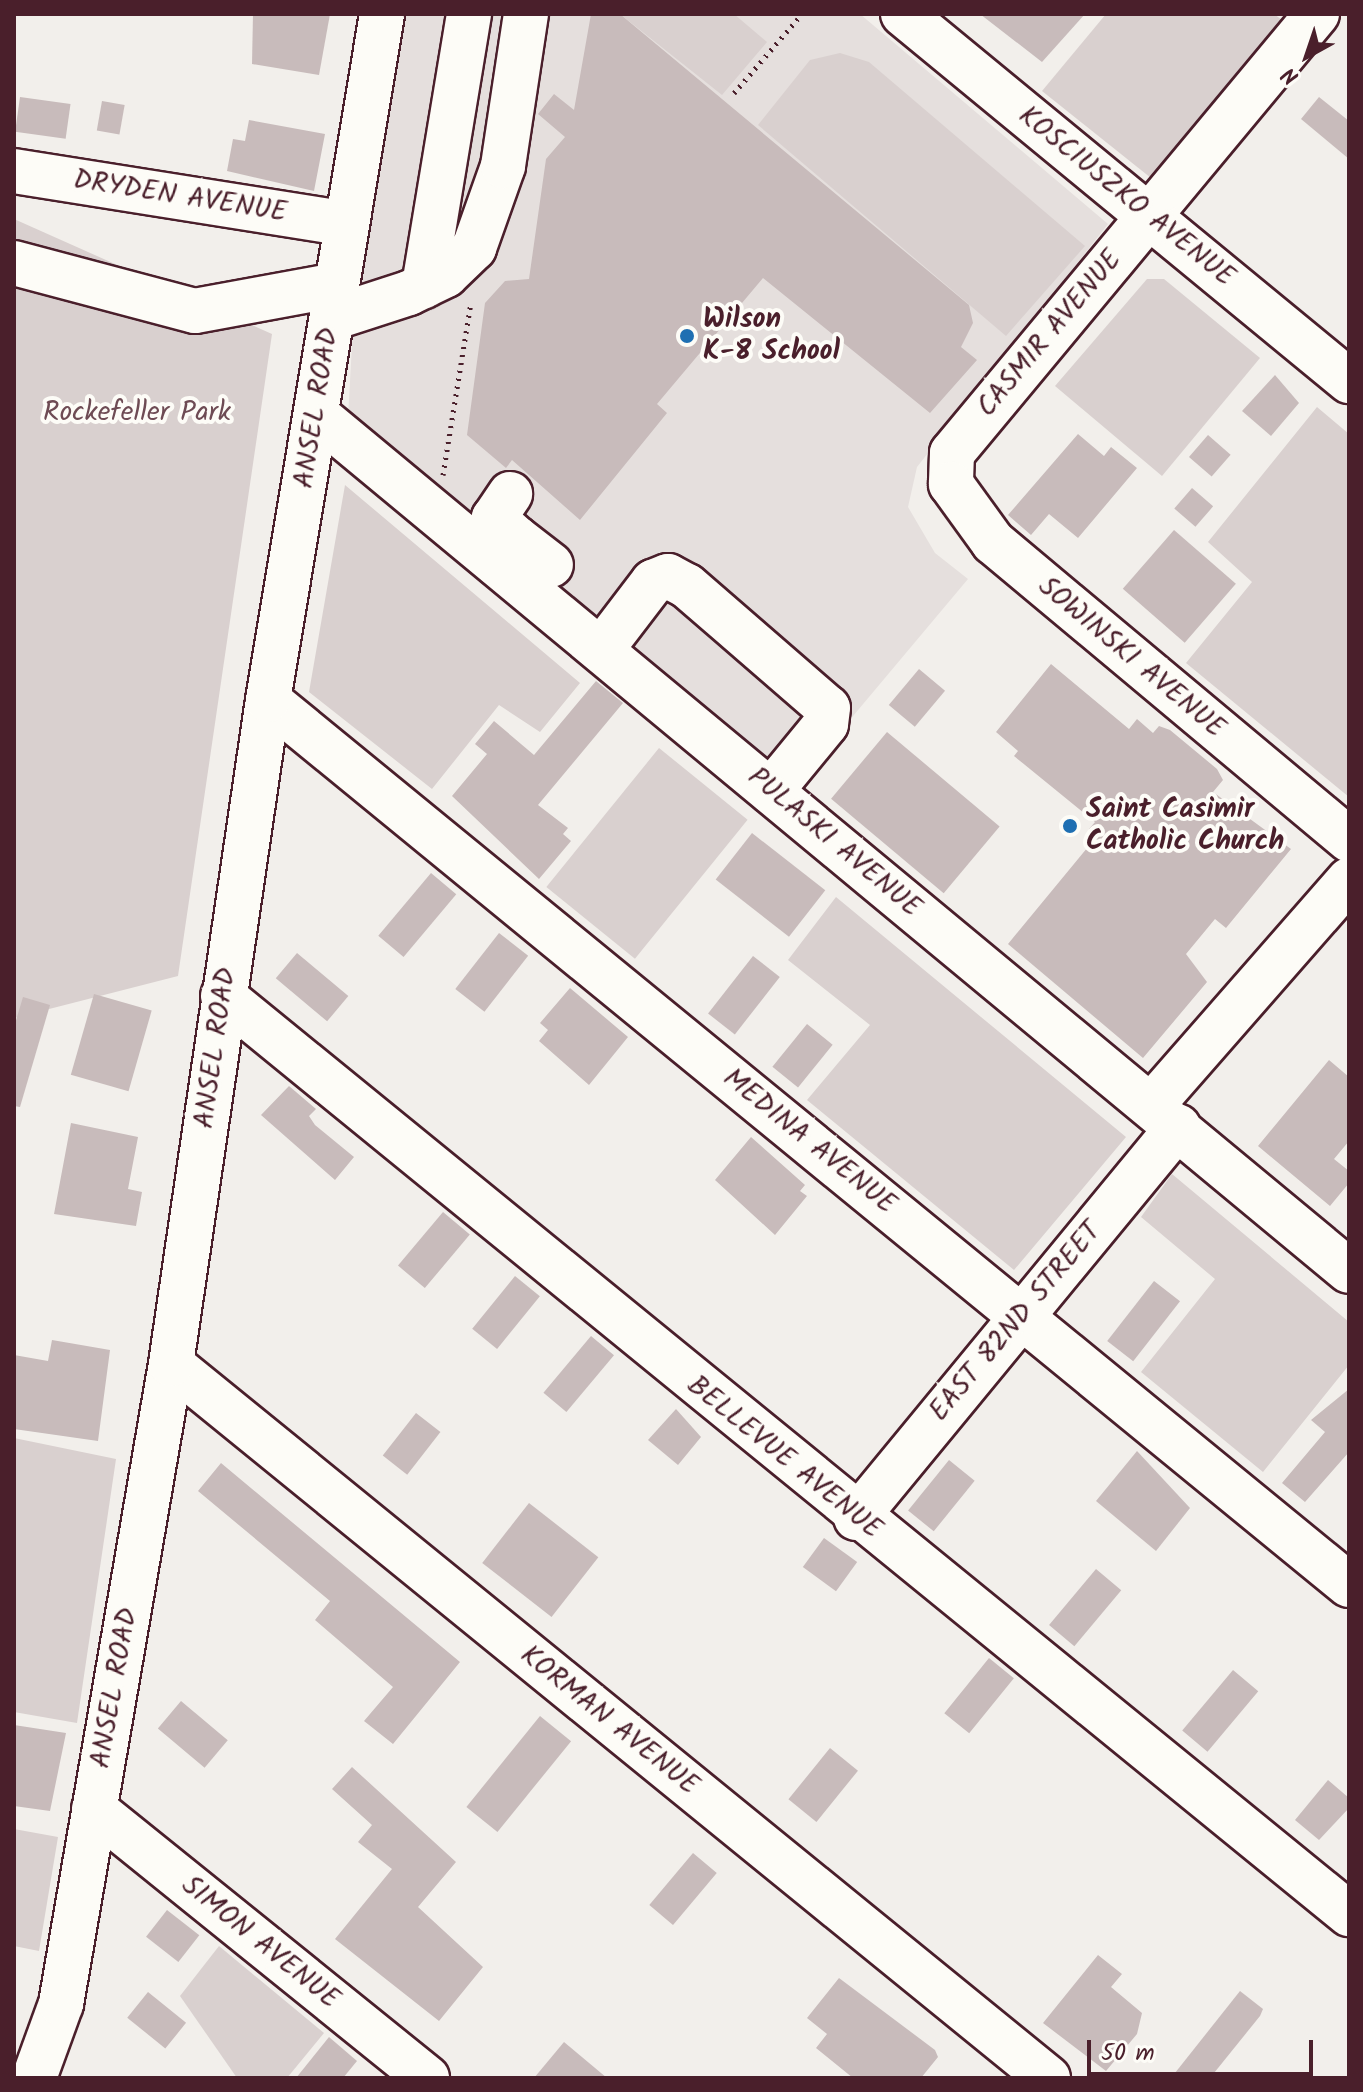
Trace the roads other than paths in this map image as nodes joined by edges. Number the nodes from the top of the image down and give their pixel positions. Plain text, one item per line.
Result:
1 (382, 14) edge
2 (469, 14) edge
3 (526, 14) edge
4 (1317, 14) edge
5 (924, 21) edge
6 (14, 171) edge
7 (1149, 216) junction
8 (347, 224) junction
9 (14, 263) edge
10 (424, 286) junction
11 (334, 301) junction
12 (1349, 381) edge
13 (318, 416) junction
14 (952, 453) joint
15 (510, 494) dead end
16 (507, 551) junction
17 (551, 565) dead end
18 (601, 650) junction
19 (268, 700) junction
20 (771, 791) junction
21 (1349, 840) edge
22 (1349, 880) edge
23 (223, 996) junction
24 (1165, 1116) junction
25 (1349, 1271) edge
26 (1021, 1314) junction
27 (171, 1364) junction
28 (856, 1518) junction
29 (1349, 1585) edge
30 (94, 1809) junction
31 (1349, 1914) edge
32 (34, 2078) edge
33 (427, 2078) edge
34 (1048, 2078) edge

1 - 8 street, ANSEL ROAD
2 - 10 street
3 - 10 street
4 - 7 street, CASMIR AVENUE
5 - 7 street, KOSCIUSZKO AVENUE
6 - 8 street, DRYDEN AVENUE
7 - 12 street, KOSCIUSZKO AVENUE
7 - 14 street, CASMIR AVENUE
8 - 11 street, ANSEL ROAD
9 - 11 street
10 - 11 street
11 - 13 street, ANSEL ROAD
13 - 16 street, PULASKI AVENUE
13 - 19 street, ANSEL ROAD
14 - 21 street, SOWINSKI AVENUE
15 - 16 street
16 - 17 street
16 - 18 street, PULASKI AVENUE
18 - 20 street, PULASKI AVENUE
18 - 20 street
19 - 23 street, ANSEL ROAD
19 - 26 street, MEDINA AVENUE
20 - 24 street, PULASKI AVENUE
22 - 24 street, EAST 82ND STREET
23 - 27 street, ANSEL ROAD
23 - 28 street, BELLEVUE AVENUE
24 - 25 street, PULASKI AVENUE
24 - 26 street, EAST 82ND STREET
26 - 28 street, EAST 82ND STREET
26 - 29 street, MEDINA AVENUE
27 - 30 street, ANSEL ROAD
27 - 34 street, KORMAN AVENUE
28 - 31 street, BELLEVUE AVENUE
30 - 32 street, ANSEL ROAD
30 - 33 street, SIMON AVENUE

